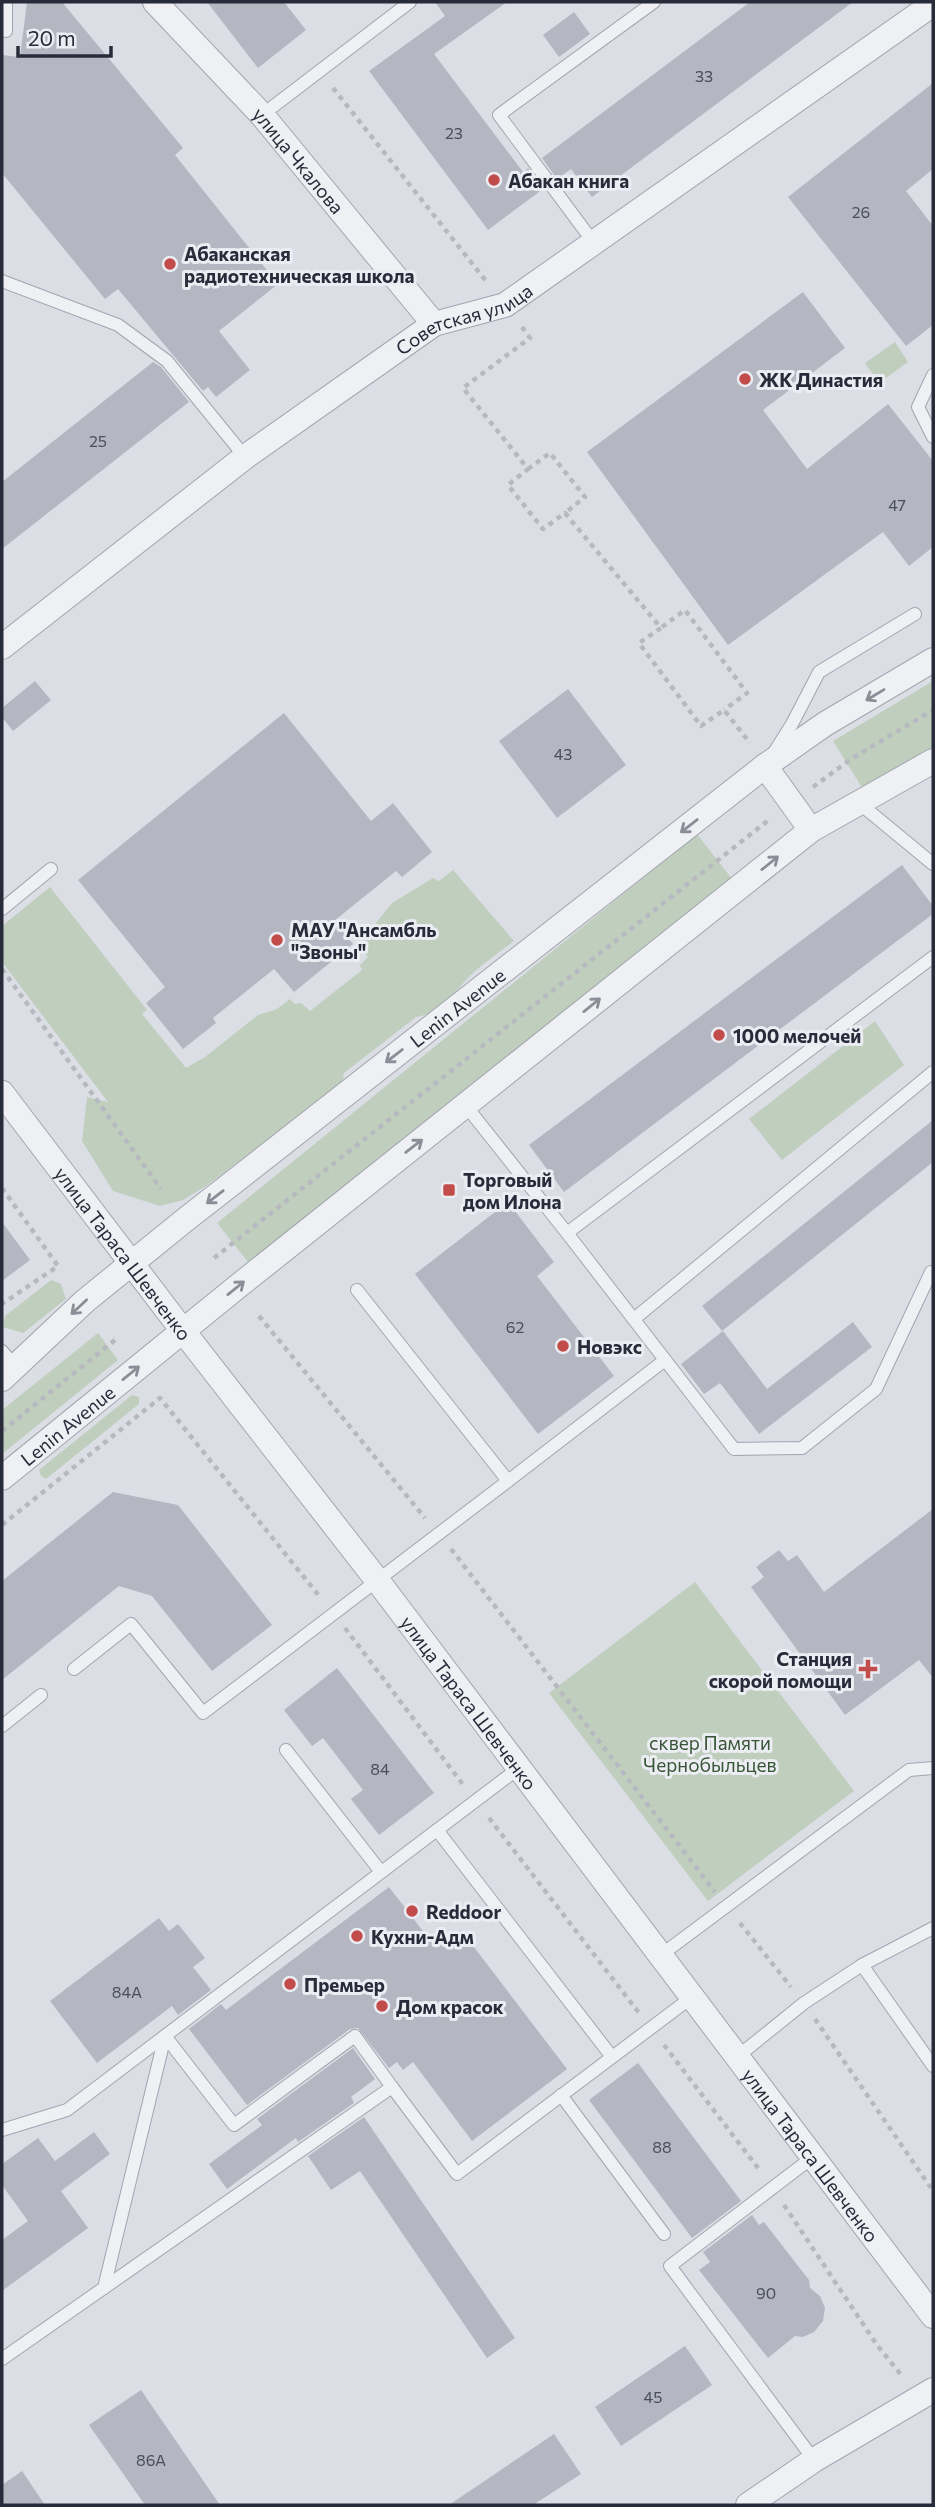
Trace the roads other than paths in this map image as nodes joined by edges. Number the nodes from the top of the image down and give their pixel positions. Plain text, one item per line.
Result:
1 (6, 2) edge
2 (155, 2) edge
3 (410, 2) edge
4 (654, 2) edge
5 (933, 4) edge
6 (6, 31) dead end
7 (262, 115) junction
8 (594, 243) junction
9 (2, 281) edge
10 (434, 324) junction
11 (933, 375) edge
12 (933, 437) edge
13 (245, 457) junction
14 (915, 614) dead end
15 (2, 648) edge
16 (933, 660) edge
17 (760, 758) junction
18 (933, 761) edge
19 (859, 803) junction
20 (811, 830) junction
21 (933, 864) edge
22 (51, 869) dead end
23 (2, 909) edge
24 (933, 957) edge
25 (933, 1072) edge
26 (2, 1093) edge
27 (466, 1106) junction
28 (567, 1233) junction
29 (131, 1264) junction
30 (933, 1272) edge
31 (357, 1290) dead end
32 (634, 1319) junction
33 (183, 1331) junction
34 (665, 1360) junction
35 (6, 1366) edge
36 (2, 1478) edge
37 (508, 1480) junction
38 (377, 1580) junction
39 (74, 1669) dead end
40 (41, 1695) dead end
41 (2, 1726) edge
42 (286, 1750) dead end
43 (519, 1768) junction
44 (933, 1768) edge
45 (437, 1830) junction
46 (381, 1872) junction
47 (933, 1928) edge
48 (661, 1955) junction
49 (862, 1965) junction
50 (692, 1997) junction
51 (165, 2036) junction
52 (612, 2057) junction
53 (737, 2057) junction
54 (933, 2066) edge
55 (392, 2087) junction
56 (561, 2095) junction
57 (2, 2130) edge
58 (813, 2157) junction
59 (664, 2234) dead end
60 (104, 2288) junction
61 (933, 2316) edge
62 (2, 2359) edge
63 (933, 2390) edge
64 (814, 2460) junction
65 (748, 2505) edge

1 - 6 lane
2 - 7 street, улица Чкалова
3 - 7 lane
4 - 8 lane
5 - 8 street, Советская улица
7 - 10 street, улица Чкалова
8 - 10 street, Советская улица
9 - 13 lane
10 - 13 street, Советская улица
11 - 12 lane
13 - 15 street, Советская улица
14 - 17 lane
16 -> 17 street, Lenin Avenue
17 - 20 street
17 -> 29 street, Lenin Avenue
18 - 19 street, Lenin Avenue
19 - 20 street, Lenin Avenue
19 - 21 lane
27 -> 20 street, Lenin Avenue
22 - 23 lane
24 - 28 lane
25 - 32 lane
26 - 29 street, улица Тараса Шевченко
27 - 28 lane
33 -> 27 street, Lenin Avenue
28 - 32 lane
29 - 33 street, улица Тараса Шевченко
29 -> 35 street, Lenin Avenue
30 - 34 lane
31 - 37 lane
32 - 34 lane
36 -> 33 street, Lenin Avenue
33 - 38 street, улица Тараса Шевченко
34 - 37 lane
37 - 38 lane
38 - 39 lane
38 - 43 street, улица Тараса Шевченко
40 - 41 lane
42 - 46 lane
43 - 45 lane
43 - 48 street, улица Тараса Шевченко
44 - 48 lane
45 - 46 lane
45 - 52 lane
46 - 51 lane
47 - 49 lane
48 - 50 street, улица Тараса Шевченко
49 - 53 lane
49 - 54 lane
50 - 52 lane
50 - 53 street, улица Тараса Шевченко
51 - 55 lane
51 - 57 lane
51 - 60 lane
52 - 56 lane
53 - 58 street, улица Тараса Шевченко
55 - 56 lane
55 - 60 lane
56 - 59 lane
58 - 61 street, улица Тараса Шевченко
58 - 64 lane
60 - 62 lane
63 - 64 street
64 - 65 street

